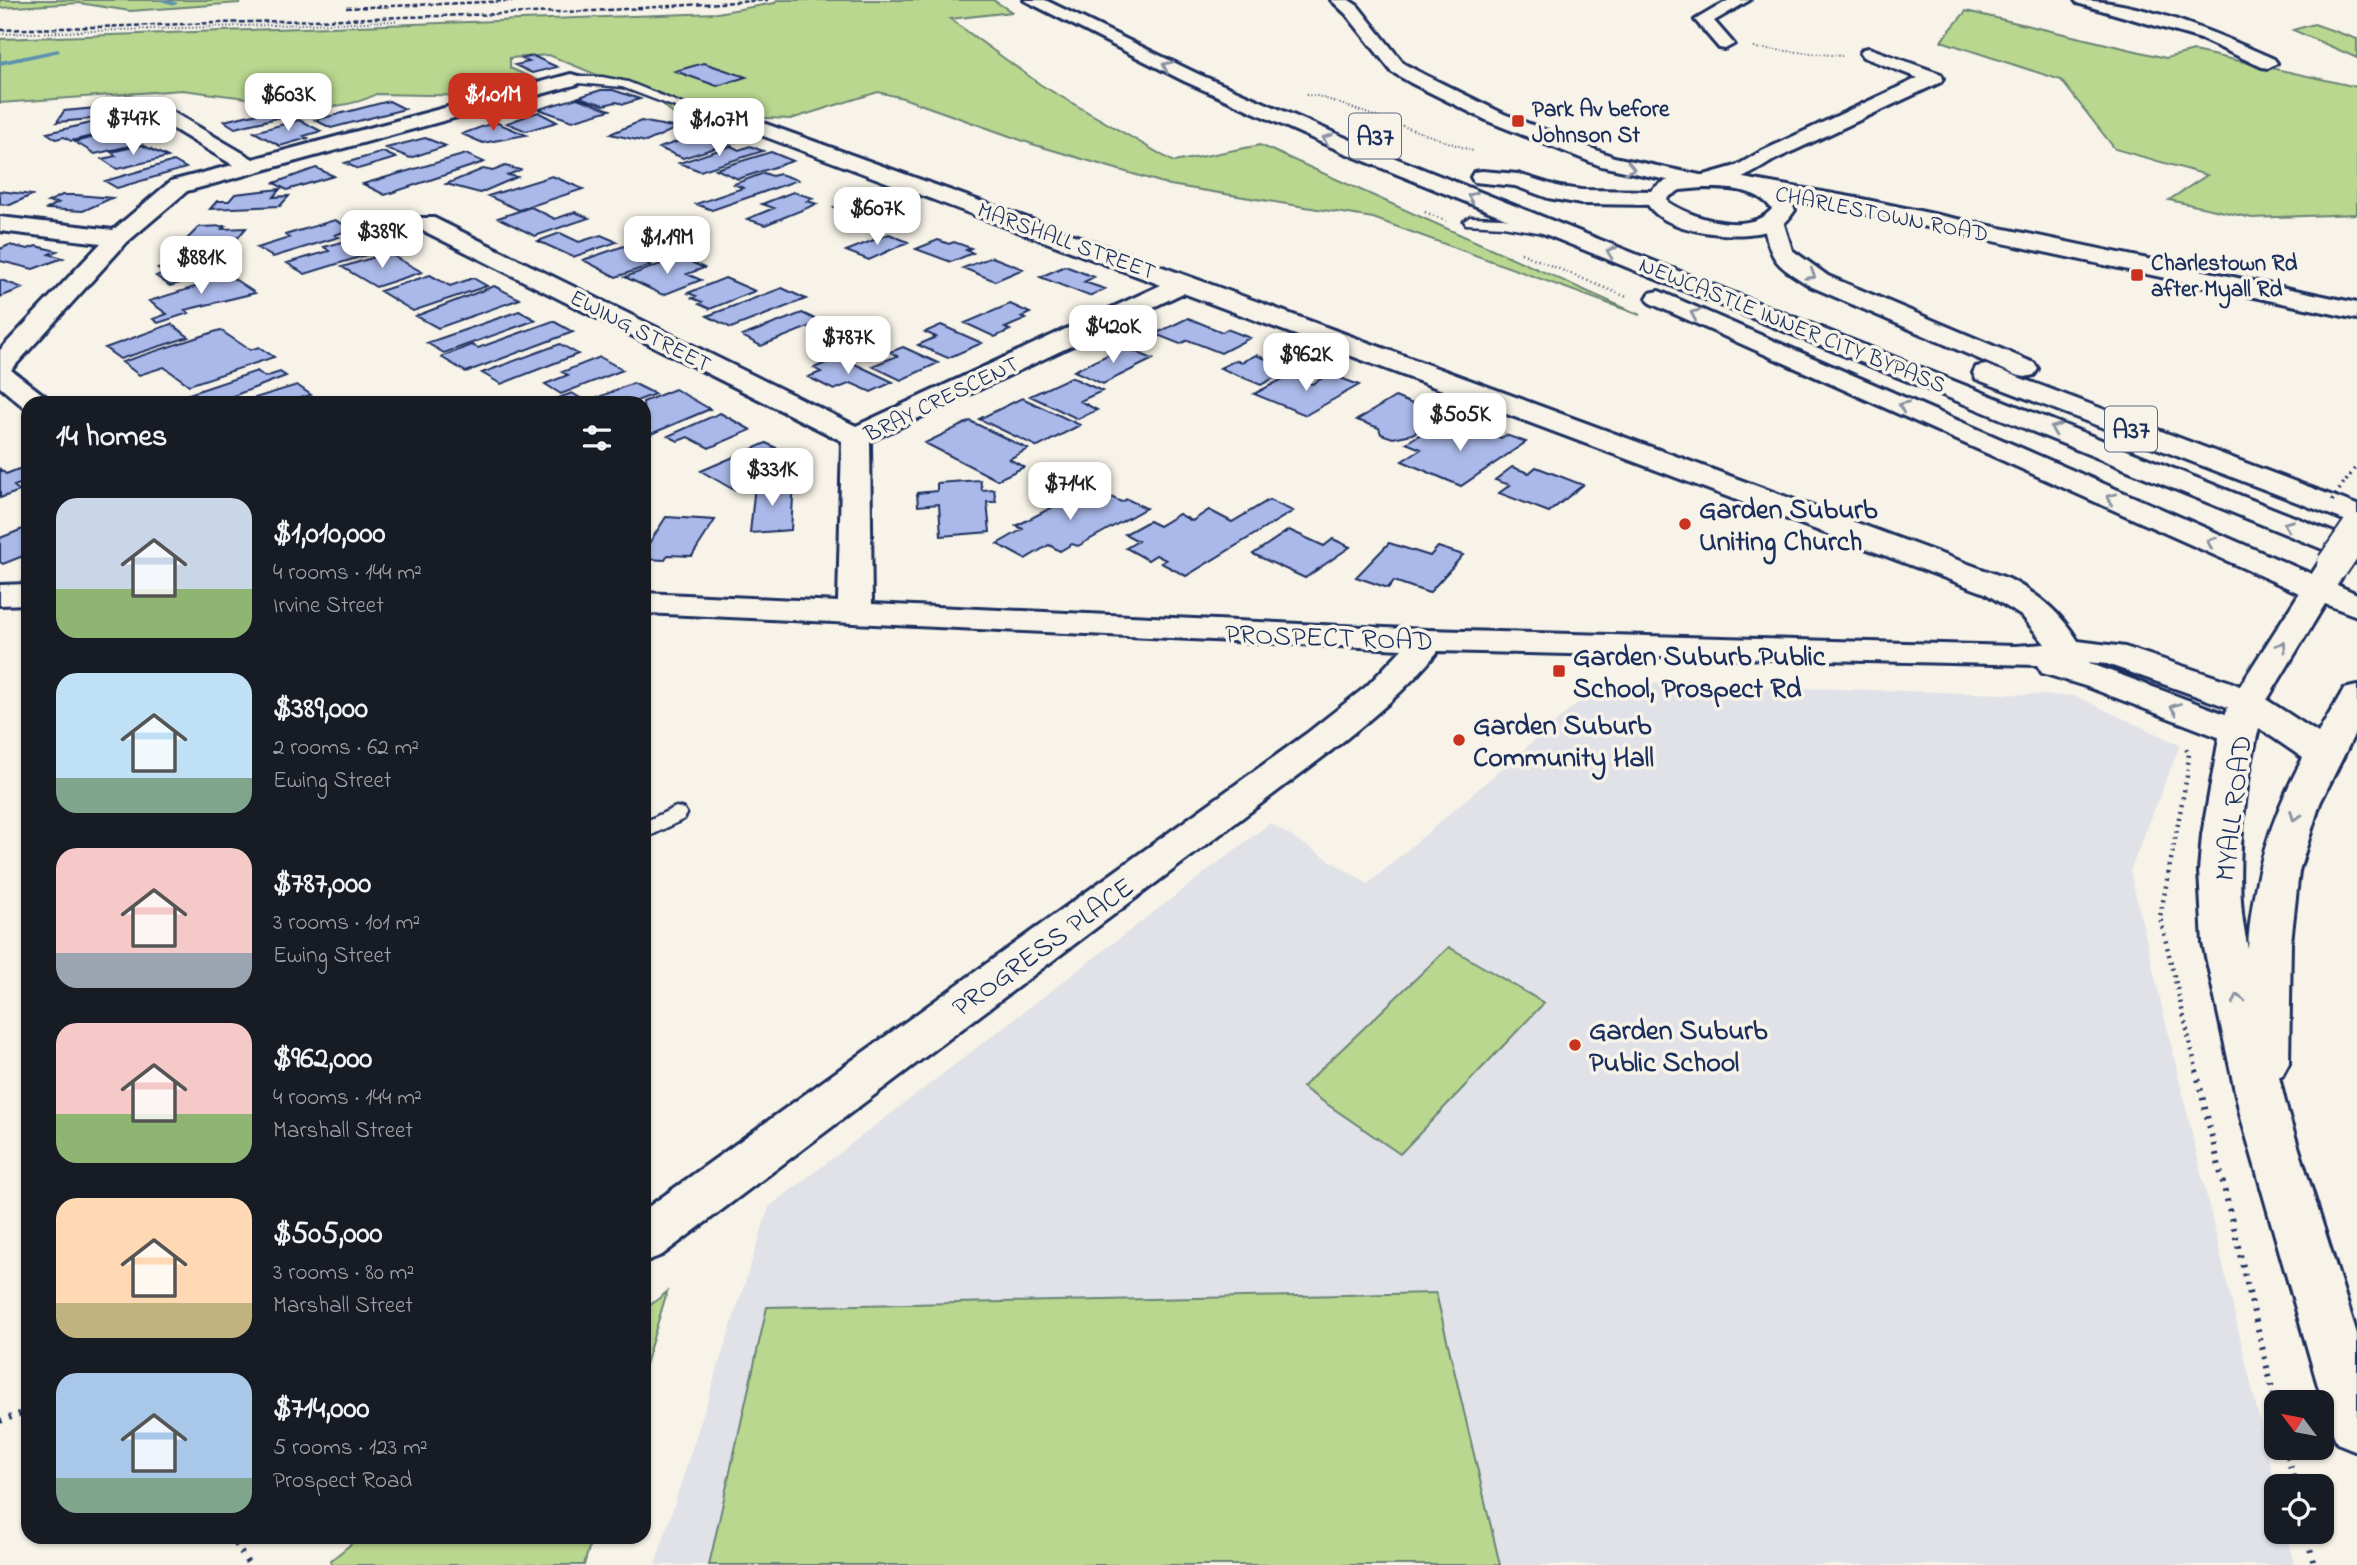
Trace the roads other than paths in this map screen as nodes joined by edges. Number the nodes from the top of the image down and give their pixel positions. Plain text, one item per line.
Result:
1 (1032, 0) edge
2 (1068, 0) edge
3 (1339, 0) edge
4 (1742, 0) edge
5 (2084, 0) edge
6 (1725, 44) dead end
7 (1872, 54) road end
8 (2268, 63) dead end
9 (571, 80) joint
10 (1228, 96) junction
11 (687, 108) dead end
12 (164, 115) dead end
13 (1497, 118) junction
14 (752, 125) dead end
15 (1381, 138) dead end
16 (1758, 163) junction
17 (251, 167) junction
18 (1704, 181) junction
19 (1382, 183) dead end
20 (1752, 188) junction
21 (1656, 197) junction
22 (1445, 210) dead end
23 (1790, 221) junction
24 (426, 223) dead end
25 (0, 224) edge
26 (118, 238) junction
27 (2009, 239) junction
28 (1552, 242) junction
29 (1688, 258) dead end
30 (1184, 283) junction
31 (1634, 287) dead end
32 (2357, 311) edge
33 (1837, 315) dead end
34 (0, 366) edge
35 (0, 374) edge
36 (27, 396) edge
37 (856, 438) junction
38 (2351, 493) edge
39 (2357, 516) edge
40 (2357, 530) edge
41 (2336, 569) edge
42 (2357, 590) edge
43 (21, 594) edge
44 (0, 595) edge
45 (651, 603) edge
46 (2357, 606) edge
47 (855, 613) junction
48 (1428, 640) junction
49 (2069, 661) junction
50 (2357, 697) edge
51 (2243, 717) junction
52 (2323, 754) junction
53 (676, 814) dead end
54 (651, 828) edge
55 (2264, 1114) junction
56 (651, 1234) edge
57 (2357, 1424) edge

10 -> 1 main road, A37
2 - 15 main road, A37
3 - 13 main road
4 - 6 main road
5 - 8 main road
7 - 16 main road
9 - 11 lane
9 - 17 main road
10 - 19 main road
28 -> 10 main road, NEWCASTLE INNER CITY BYPASS / A37
12 - 17 main road
13 -> 18 main road
13 - 21 main road
14 - 30 main road, MARSHALL STREET
16 - 18 main road
16 - 20 main road
17 - 26 main road
18 - 20 main road, CHARLESTOWN ROAD
18 - 21 main road, CHARLESTOWN ROAD
20 - 23 main road, CHARLESTOWN ROAD
20 - 27 main road, CHARLESTOWN ROAD
21 - 23 main road, CHARLESTOWN ROAD
21 - 29 main road, NEWCASTLE INNER CITY BYPASS
22 - 28 main road
23 - 27 main road, CHARLESTOWN ROAD
23 -> 38 main road
24 - 37 main road, EWING STREET
25 - 26 main road
26 - 34 main road
27 - 32 main road, CHARLESTOWN ROAD
41 -> 28 main road, NEWCASTLE INNER CITY BYPASS / A37
30 - 37 main road, BRAY CRESCENT
30 - 49 main road, MARSHALL STREET
41 -> 31 main road
33 - 39 main road, NEWCASTLE INNER CITY BYPASS / A37
35 - 36 main road
37 - 47 main road, BRAY CRESCENT
40 - 41 main road, MYALL ROAD, bridge
41 - 42 main road
41 - 46 main road
51 -> 41 main road, MYALL ROAD
43 - 44 main road
45 - 47 main road, PROSPECT ROAD
47 - 48 main road, PROSPECT ROAD
48 - 49 main road, PROSPECT ROAD
48 - 56 main road, PROGRESS PLACE
49 - 51 main road, PROSPECT ROAD
50 - 52 main road, MYALL ROAD
51 - 52 main road, PROSPECT ROAD
55 -> 51 main road, MYALL ROAD
52 -> 55 main road, MYALL ROAD
53 - 54 lane
55 - 57 main road, MYALL ROAD

